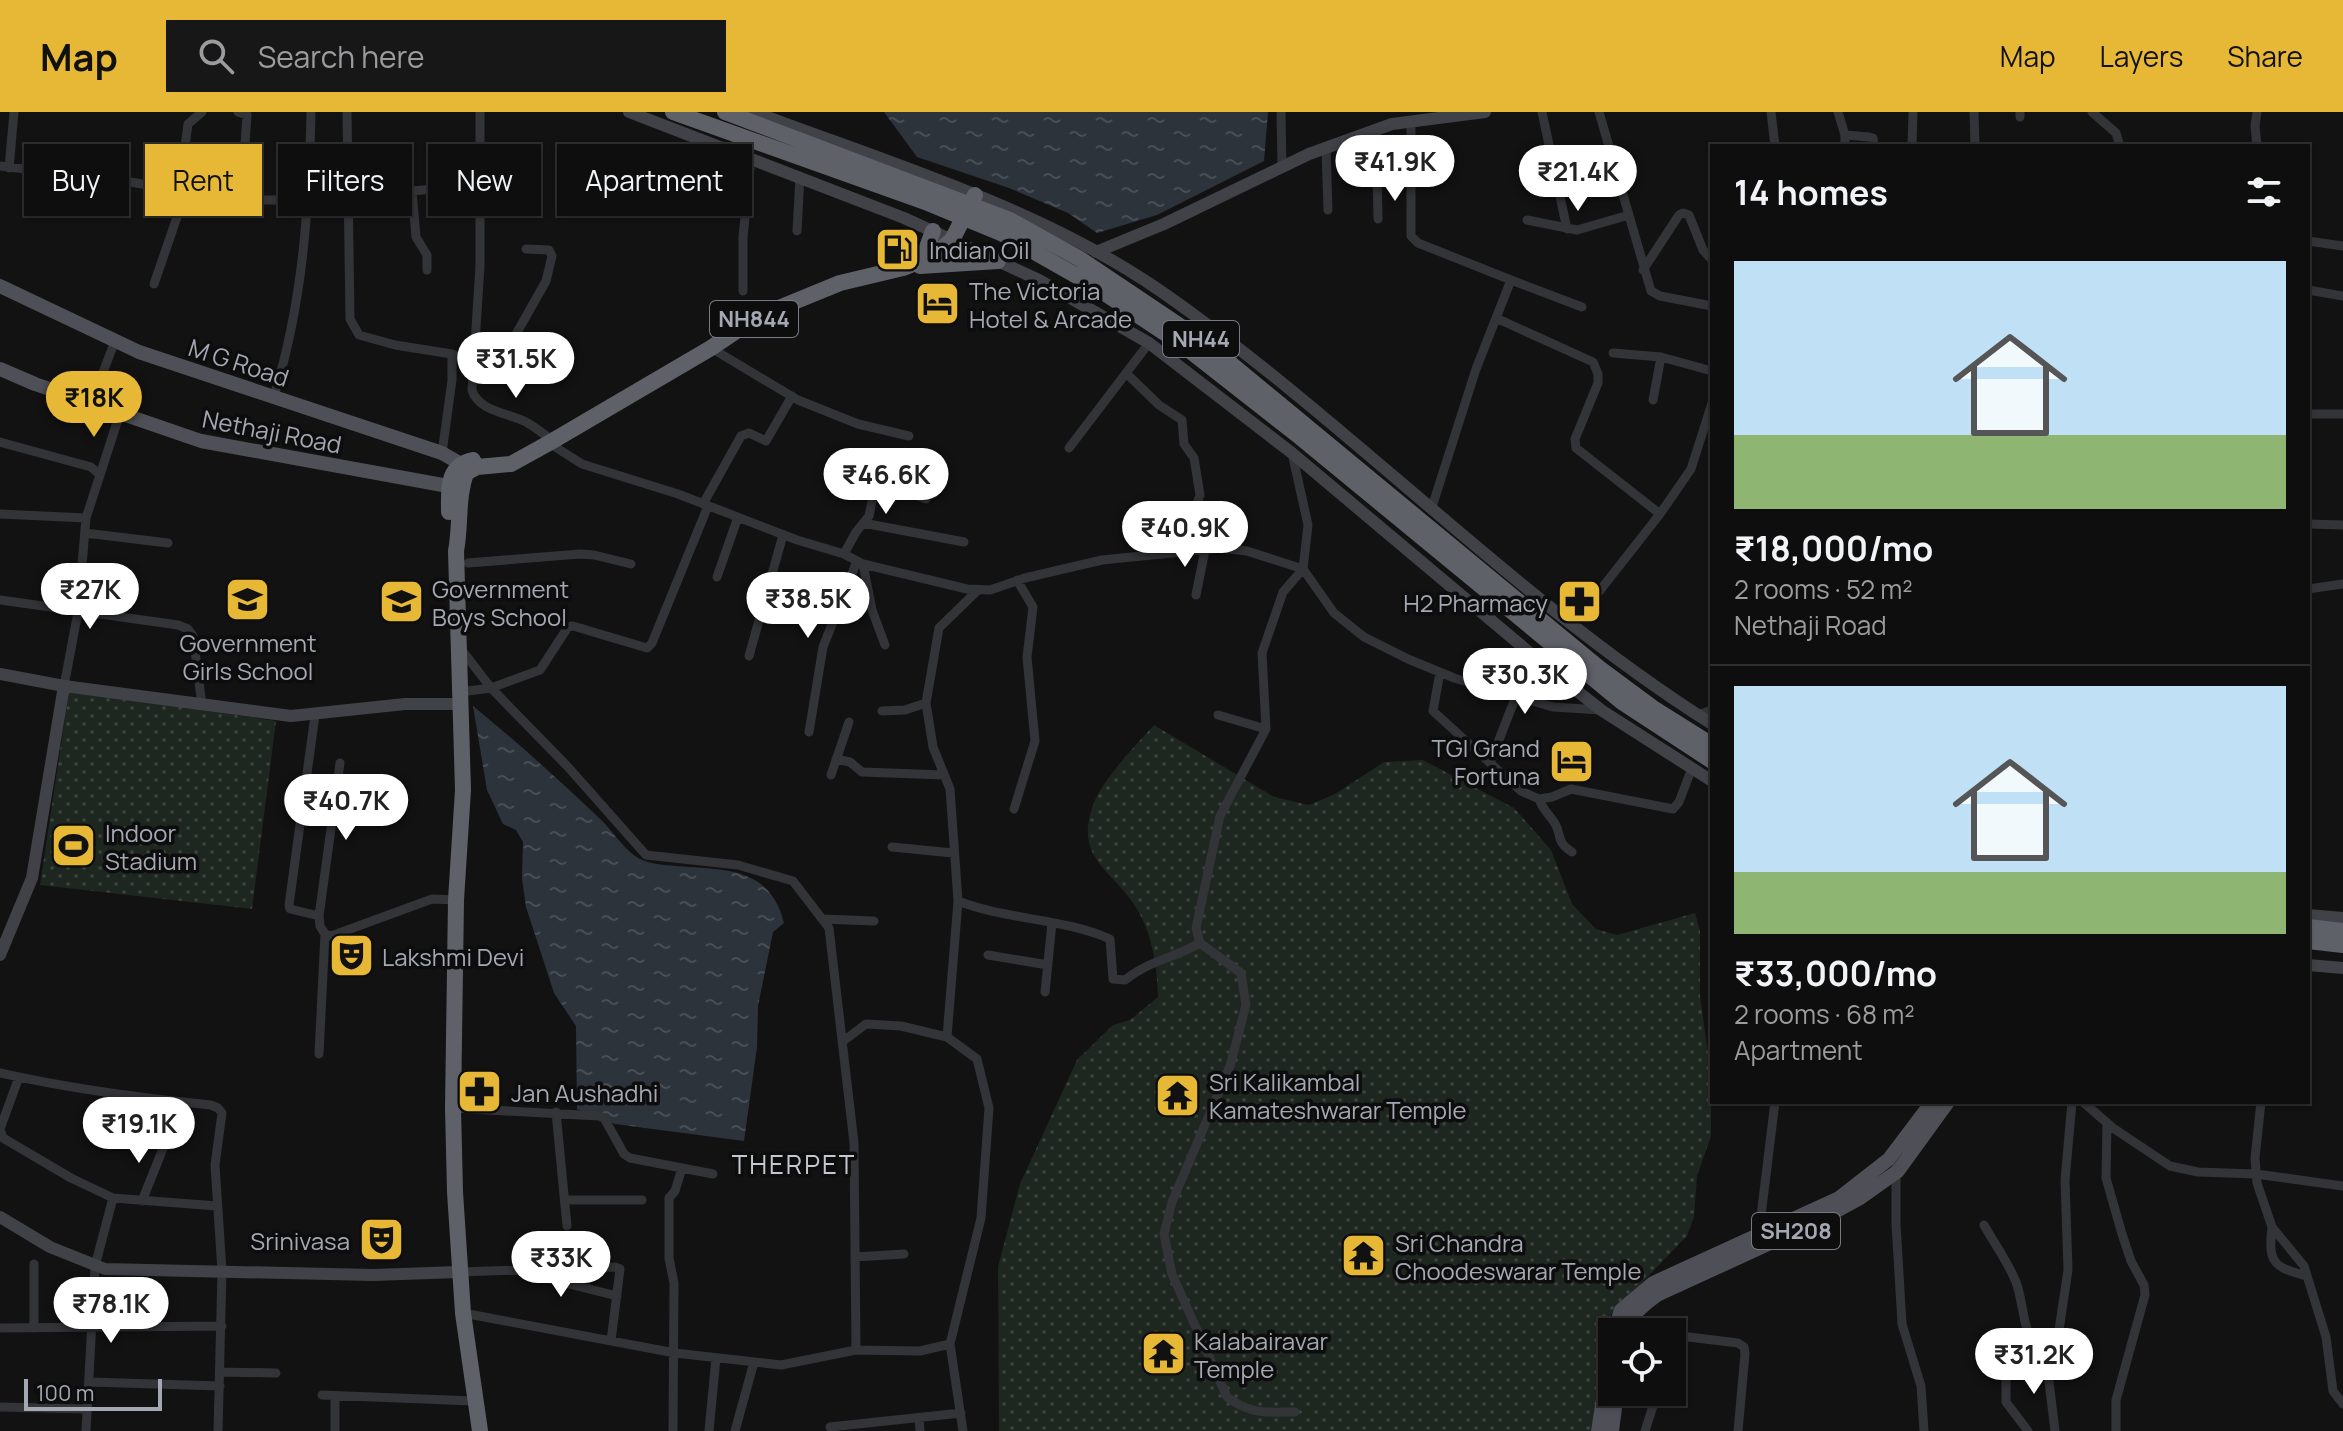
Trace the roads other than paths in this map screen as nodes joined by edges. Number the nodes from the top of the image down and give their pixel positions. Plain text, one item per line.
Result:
1 (14, 112) edge
2 (202, 112) edge
3 (238, 112) edge
4 (311, 112) edge
5 (347, 112) edge
6 (480, 112) edge
7 (629, 112) edge
8 (673, 112) edge
9 (725, 112) edge
10 (754, 112) edge
11 (1281, 112) edge
12 (1485, 112) edge
13 (1542, 112) edge
14 (1599, 112) edge
15 (1771, 112) edge
16 (1838, 112) edge
17 (1913, 112) edge
18 (1974, 112) edge
19 (2092, 112) edge
20 (2257, 112) edge
21 (1411, 121) junction
22 (1845, 141) edge
23 (187, 144) edge
24 (245, 144) edge
25 (310, 144) edge
26 (348, 144) edge
27 (480, 144) edge
28 (714, 144) edge
29 (1775, 144) edge
30 (1874, 144) edge
31 (1912, 144) edge
32 (1975, 144) edge
33 (2119, 144) edge
34 (2257, 144) edge
35 (1326, 148) junction
36 (752, 158) edge
37 (1282, 166) junction
38 (4, 167) edge
39 (1411, 168) junction
40 (800, 176) junction
41 (145, 184) edge
42 (428, 190) edge
43 (412, 191) joint
44 (975, 195) junction
45 (931, 196) junction
46 (1328, 210) dead end
47 (1629, 215) junction
48 (175, 216) edge
49 (307, 216) edge
50 (349, 216) edge
51 (479, 216) edge
52 (745, 216) edge
53 (1378, 219) dead end
54 (1527, 220) dead end
55 (1006, 226) junction
56 (1567, 229) junction
57 (797, 231) dead end
58 (933, 231) junction
59 (952, 240) junction
60 (2310, 241) edge
61 (2343, 246) edge
62 (526, 249) dead end
63 (1096, 252) junction
64 (1710, 258) edge
65 (922, 261) junction
66 (998, 261) junction
67 (903, 268) junction
68 (427, 270) dead end
69 (1643, 270) junction
70 (1511, 280) junction
71 (154, 284) dead end
72 (0, 286) edge
73 (2310, 290) edge
74 (743, 291) dead end
75 (2343, 296) edge
76 (1710, 306) edge
77 (1582, 307) dead end
78 (1496, 318) junction
79 (115, 341) junction
80 (1149, 343) junction
81 (711, 348) junction
82 (1613, 353) dead end
83 (452, 354) junction
84 (1661, 357) junction
85 (475, 364) junction
86 (0, 369) edge
87 (1710, 370) edge
88 (1126, 373) junction
89 (100, 380) dead end
90 (274, 396) junction
91 (792, 396) junction
92 (1653, 400) dead end
93 (120, 413) junction
94 (2310, 414) edge
95 (2343, 414) edge
96 (1708, 427) edge
97 (909, 436) dead end
98 (0, 442) edge
99 (551, 442) junction
100 (1069, 448) dead end
101 (442, 453) junction
102 (1292, 453) junction
103 (906, 462) dead end
104 (465, 466) junction
105 (100, 475) junction
106 (876, 481) junction
107 (454, 487) junction
108 (926, 499) dead end
109 (706, 505) junction
110 (1432, 507) junction
111 (0, 514) edge
112 (1660, 514) junction
113 (738, 517) junction
114 (86, 518) junction
115 (863, 523) junction
116 (2310, 524) edge
117 (2343, 525) edge
118 (85, 533) junction
119 (783, 535) junction
120 (964, 542) dead end
121 (168, 543) dead end
122 (1205, 550) junction
123 (1189, 551) junction
124 (844, 554) junction
125 (462, 557) junction
126 (860, 563) junction
127 (631, 564) dead end
128 (1303, 569) junction
129 (717, 577) dead end
130 (1017, 580) junction
131 (2343, 584) edge
132 (2310, 589) edge
133 (978, 590) junction
134 (1196, 595) dead end
135 (0, 600) edge
136 (78, 612) junction
137 (1572, 626) junction
138 (457, 645) junction
139 (885, 645) dead end
140 (749, 656) dead end
141 (1440, 672) junction
142 (0, 674) edge
143 (64, 686) junction
144 (491, 688) junction
145 (1516, 696) junction
146 (461, 698) junction
147 (926, 703) junction
148 (202, 705) junction
149 (1601, 710) junction
150 (882, 711) dead end
151 (1710, 711) edge
152 (315, 715) junction
153 (1218, 715) dead end
154 (1698, 715) junction
155 (849, 722) dead end
156 (1710, 723) edge
157 (1266, 729) junction
158 (809, 732) dead end
159 (1710, 744) edge
160 (836, 759) junction
161 (1710, 760) edge
162 (340, 763) dead end
163 (1490, 763) junction
164 (1692, 768) junction
165 (831, 775) dead end
166 (944, 775) junction
167 (1710, 780) edge
168 (1539, 799) junction
169 (1014, 809) dead end
170 (892, 847) dead end
171 (1572, 852) dead end
172 (953, 853) junction
173 (456, 900) junction
174 (958, 901) junction
175 (2310, 915) edge
176 (319, 916) junction
177 (2343, 918) edge
178 (822, 919) junction
179 (874, 921) dead end
180 (1052, 923) junction
181 (2310, 927) edge
182 (2343, 931) edge
183 (325, 934) junction
184 (2310, 941) edge
185 (1200, 943) junction
186 (2343, 945) edge
187 (0, 955) edge
188 (988, 955) dead end
189 (1048, 965) junction
190 (2310, 965) edge
191 (2343, 968) edge
192 (1045, 992) dead end
193 (947, 1037) junction
194 (842, 1042) junction
195 (319, 1054) dead end
196 (0, 1073) edge
197 (19, 1077) junction
198 (1775, 1104) edge
199 (1931, 1104) edge
200 (1946, 1104) edge
201 (2072, 1104) edge
202 (2085, 1104) edge
203 (2261, 1104) edge
204 (453, 1108) junction
205 (556, 1112) junction
206 (2107, 1123) junction
207 (166, 1141) dead end
208 (1894, 1165) junction
209 (682, 1168) junction
210 (713, 1174) dead end
211 (2256, 1174) junction
212 (2343, 1186) edge
213 (113, 1198) junction
214 (565, 1200) junction
215 (642, 1200) dead end
216 (142, 1201) junction
217 (217, 1206) junction
218 (0, 1217) edge
219 (1984, 1225) dead end
220 (567, 1226) dead end
221 (2272, 1227) junction
222 (1759, 1232) junction
223 (904, 1254) dead end
224 (855, 1257) junction
225 (34, 1264) dead end
226 (95, 1266) junction
227 (514, 1270) junction
228 (222, 1271) junction
229 (459, 1272) junction
230 (2307, 1276) junction
231 (617, 1296) junction
232 (463, 1313) junction
233 (1618, 1318) edge
234 (1631, 1318) edge
235 (222, 1326) junction
236 (0, 1328) edge
237 (34, 1328) junction
238 (91, 1329) junction
239 (1686, 1337) edge
240 (611, 1341) junction
241 (950, 1344) junction
242 (2006, 1348) dead end
243 (856, 1350) junction
244 (675, 1353) junction
245 (2046, 1357) junction
246 (716, 1358) junction
247 (754, 1362) junction
248 (221, 1372) junction
249 (276, 1373) dead end
250 (90, 1382) junction
251 (220, 1386) junction
252 (322, 1395) dead end
253 (335, 1396) junction
254 (473, 1401) junction
255 (2343, 1404) edge
256 (1602, 1406) edge
257 (1615, 1406) edge
258 (1653, 1406) edge
259 (0, 1407) edge
260 (87, 1409) junction
261 (1295, 1412) dead end
262 (961, 1413) junction
263 (919, 1418) junction
264 (830, 1427) dead end
265 (866, 1427) edge
266 (86, 1431) edge
267 (218, 1431) edge
268 (335, 1431) edge
269 (480, 1431) edge
270 (673, 1431) edge
271 (709, 1431) edge
272 (737, 1431) edge
273 (920, 1431) edge
274 (963, 1431) edge
275 (1598, 1431) edge
276 (1612, 1431) edge
277 (1645, 1431) edge
278 (1738, 1431) edge
279 (1924, 1431) edge
280 (2028, 1431) edge
281 (2055, 1431) edge
282 (2116, 1431) edge

1 - 38 street
2 - 23 street
3 - 24 street
4 - 25 street
5 - 26 street
6 - 27 street
7 - 28 street
8 - 45 highway, NH44
9 - 45 highway, NH44
10 - 44 street
11 - 37 street
12 - 21 street
13 - 56 street
14 - 47 street
15 - 29 street
16 - 22 street
17 - 31 street
18 - 32 street
19 - 33 street
20 - 34 street
21 - 35 street
21 - 39 street
22 - 30 street
35 - 37 street
35 - 46 street
36 - 40 street
37 - 63 street
38 - 41 street
39 - 53 street
39 - 70 street
40 - 57 street
40 - 58 street
42 - 43 street
43 - 68 street
44 - 59 highway, NH844
44 - 63 street
45 - 55 highway, NH44
47 - 56 street
47 - 69 street
48 - 71 street
49 - 90 street
50 - 83 street
51 - 85 street
52 - 74 street
54 - 56 street
55 - 159 highway, NH44
55 - 161 highway, NH44
58 - 59 street
58 - 65 highway
59 - 65 highway, NH844
59 - 66 street
60 - 61 street
62 - 85 street
63 - 110 street
64 - 69 street
65 - 67 highway, NH844
66 - 67 highway
66 - 80 street
67 - 81 highway, NH844
69 - 76 street
70 - 77 street
70 - 78 street
72 - 79 main road, M G Road
73 - 75 street
78 - 110 street
78 - 112 street
79 - 89 street
79 - 90 main road, M G Road
80 - 88 street
80 - 102 street
81 - 91 street
81 - 99 highway, NH844
82 - 84 street
83 - 85 street
83 - 101 street
84 - 87 street
84 - 92 street
85 - 99 street
86 - 93 main road, Nethaji Road
88 - 100 street
88 - 123 street
90 - 101 main road, M G Road
91 - 97 street
91 - 109 street
93 - 105 street
93 - 107 main road, Nethaji Road
94 - 95 street
96 - 112 street
98 - 105 street
99 - 104 highway, NH844
99 - 109 street
101 - 104 main road, M G Road
102 - 128 street
102 - 149 street
103 - 106 street
104 - 107 highway
105 - 114 street
106 - 108 street
106 - 115 street
107 - 125 highway
109 - 113 street
109 - 144 street
110 - 137 street
111 - 114 street
112 - 137 street
113 - 119 street
113 - 129 street
114 - 118 street
115 - 120 street
115 - 124 street
116 - 117 street
118 - 121 street
118 - 136 street
119 - 124 street
119 - 140 street
122 - 123 street
122 - 128 street
122 - 134 street
123 - 130 street
124 - 126 street
125 - 127 street
125 - 138 highway
126 - 133 street
126 - 139 street
126 - 158 street
128 - 141 street
128 - 157 street
130 - 133 street
130 - 169 street
131 - 132 street
133 - 147 street
135 - 136 street
136 - 143 street
136 - 148 street
137 - 154 street
138 - 144 street
138 - 146 highway
141 - 145 street
141 - 163 street
142 - 143 street
143 - 148 street
143 - 187 street
144 - 146 street
144 - 178 street
145 - 149 street
145 - 163 street
146 - 152 street
146 - 173 highway
147 - 150 street
147 - 166 street
148 - 152 street
149 - 164 street
151 - 154 street
152 - 176 street
153 - 157 street
154 - 156 street
155 - 160 street
157 - 185 street
160 - 165 street
160 - 166 street
162 - 176 street
163 - 168 street
164 - 167 street
164 - 168 street
166 - 172 street
168 - 171 street
170 - 172 street
172 - 174 street
173 - 183 street
173 - 204 highway
174 - 180 street
174 - 193 street
175 - 177 street
176 - 183 street
178 - 179 street
178 - 194 street
180 - 185 street
180 - 189 street
181 - 182 highway
183 - 195 street
184 - 186 highway
185 - 261 street
188 - 189 street
189 - 192 street
190 - 191 street
193 - 194 street
193 - 241 street
194 - 224 street
196 - 197 street
197 - 213 street
197 - 217 street
198 - 222 street
199 - 208 main road, SH208
200 - 208 main road, SH208
201 - 245 street
202 - 206 street
203 - 211 street
204 - 205 street
204 - 229 highway
205 - 209 street
205 - 214 street
206 - 211 street
206 - 282 street
207 - 216 street
208 - 222 main road, SH208
208 - 234 main road, SH208
208 - 279 street
209 - 210 street
209 - 244 street
211 - 212 street
211 - 221 street
213 - 216 street
213 - 226 street
214 - 215 street
214 - 220 street
216 - 217 street
217 - 228 street
218 - 226 street
219 - 245 street
221 - 230 street
221 - 230 street
222 - 233 main road, SH208
223 - 224 street
224 - 243 street
225 - 237 street
226 - 228 street
226 - 238 street
227 - 229 street
227 - 231 street
227 - 231 street
228 - 229 street
228 - 235 street
229 - 232 highway
230 - 255 street
231 - 240 street
232 - 240 street
232 - 254 highway
235 - 238 street
235 - 248 street
236 - 237 street
237 - 238 street
238 - 250 street
239 - 278 street
240 - 244 street
241 - 243 street
241 - 262 street
242 - 280 street
243 - 247 street
244 - 246 street
244 - 270 street
245 - 281 street
246 - 247 street
246 - 271 street
247 - 272 street
248 - 249 street
248 - 251 street
250 - 251 street
250 - 260 street
251 - 267 street
252 - 253 street
253 - 254 street
253 - 268 street
254 - 269 highway
256 - 275 main road
257 - 276 main road
258 - 277 street
259 - 260 street
260 - 266 street
262 - 263 street
262 - 274 street
263 - 265 street
263 - 273 street
264 - 265 street

